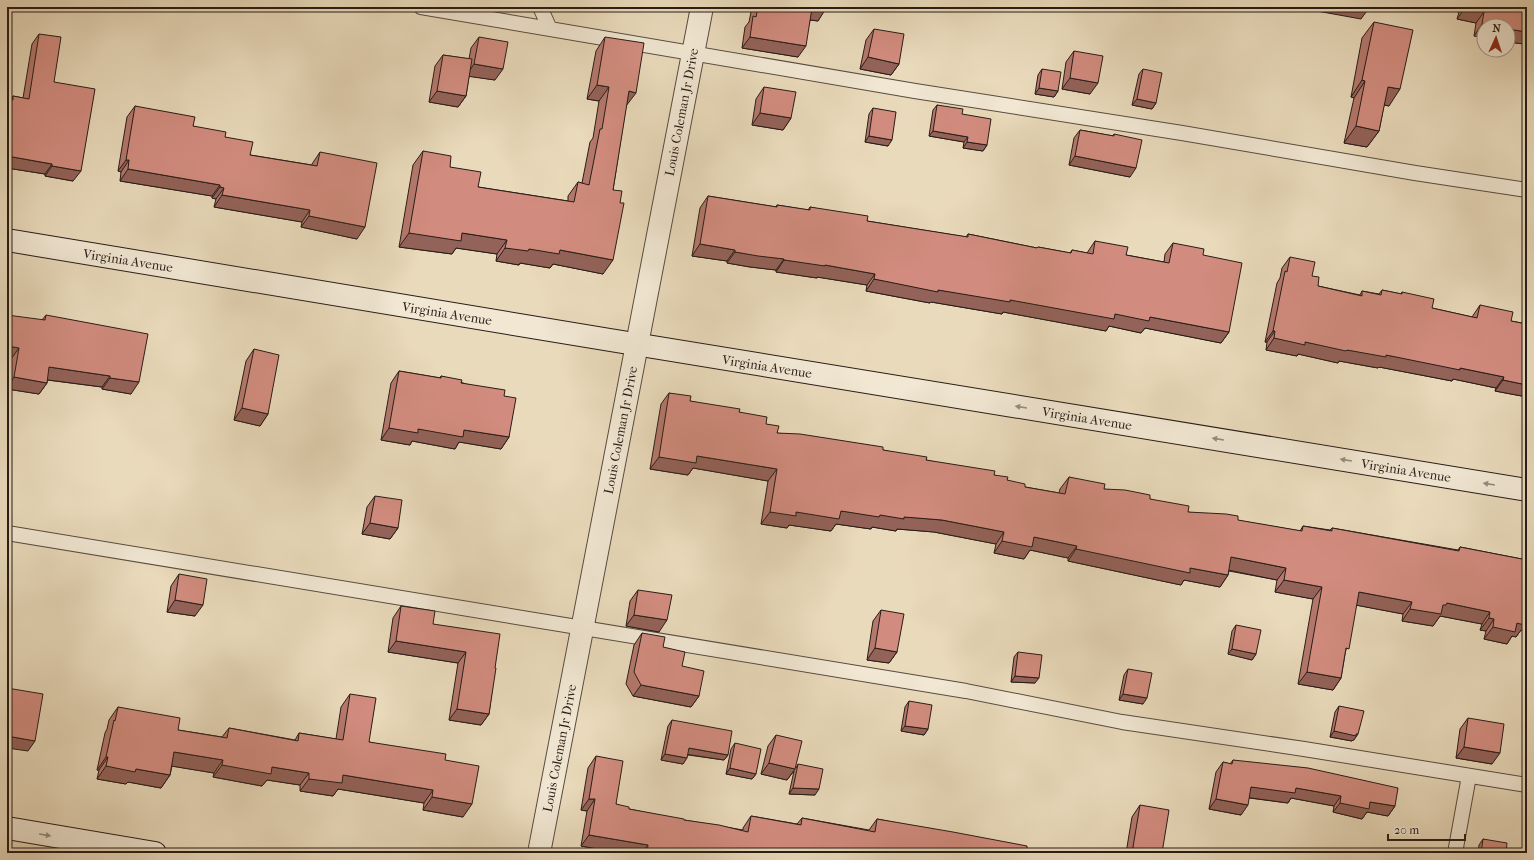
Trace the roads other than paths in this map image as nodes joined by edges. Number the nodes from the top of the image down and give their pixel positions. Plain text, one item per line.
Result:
1 (421, 7) edge
2 (540, 7) edge
3 (702, 7) edge
4 (550, 28) junction
5 (693, 52) junction
6 (1527, 190) edge
7 (7, 240) edge
8 (636, 344) junction
9 (1527, 490) edge
10 (7, 533) edge
11 (582, 627) junction
12 (1469, 776) junction
13 (1527, 785) edge
14 (7, 828) edge
15 (155, 853) edge
16 (539, 853) edge
17 (1455, 853) edge

1 - 4 lane
2 - 4 lane
3 - 5 main road, Louis Coleman Jr Drive
4 - 5 lane
5 - 6 lane
5 - 8 main road, Louis Coleman Jr Drive
7 - 8 main road, Virginia Avenue
9 -> 8 main road, Virginia Avenue
8 - 11 main road, Louis Coleman Jr Drive
10 - 11 lane
11 - 12 lane
11 - 16 main road, Louis Coleman Jr Drive
12 - 13 lane
12 - 17 lane
14 -> 15 main road

